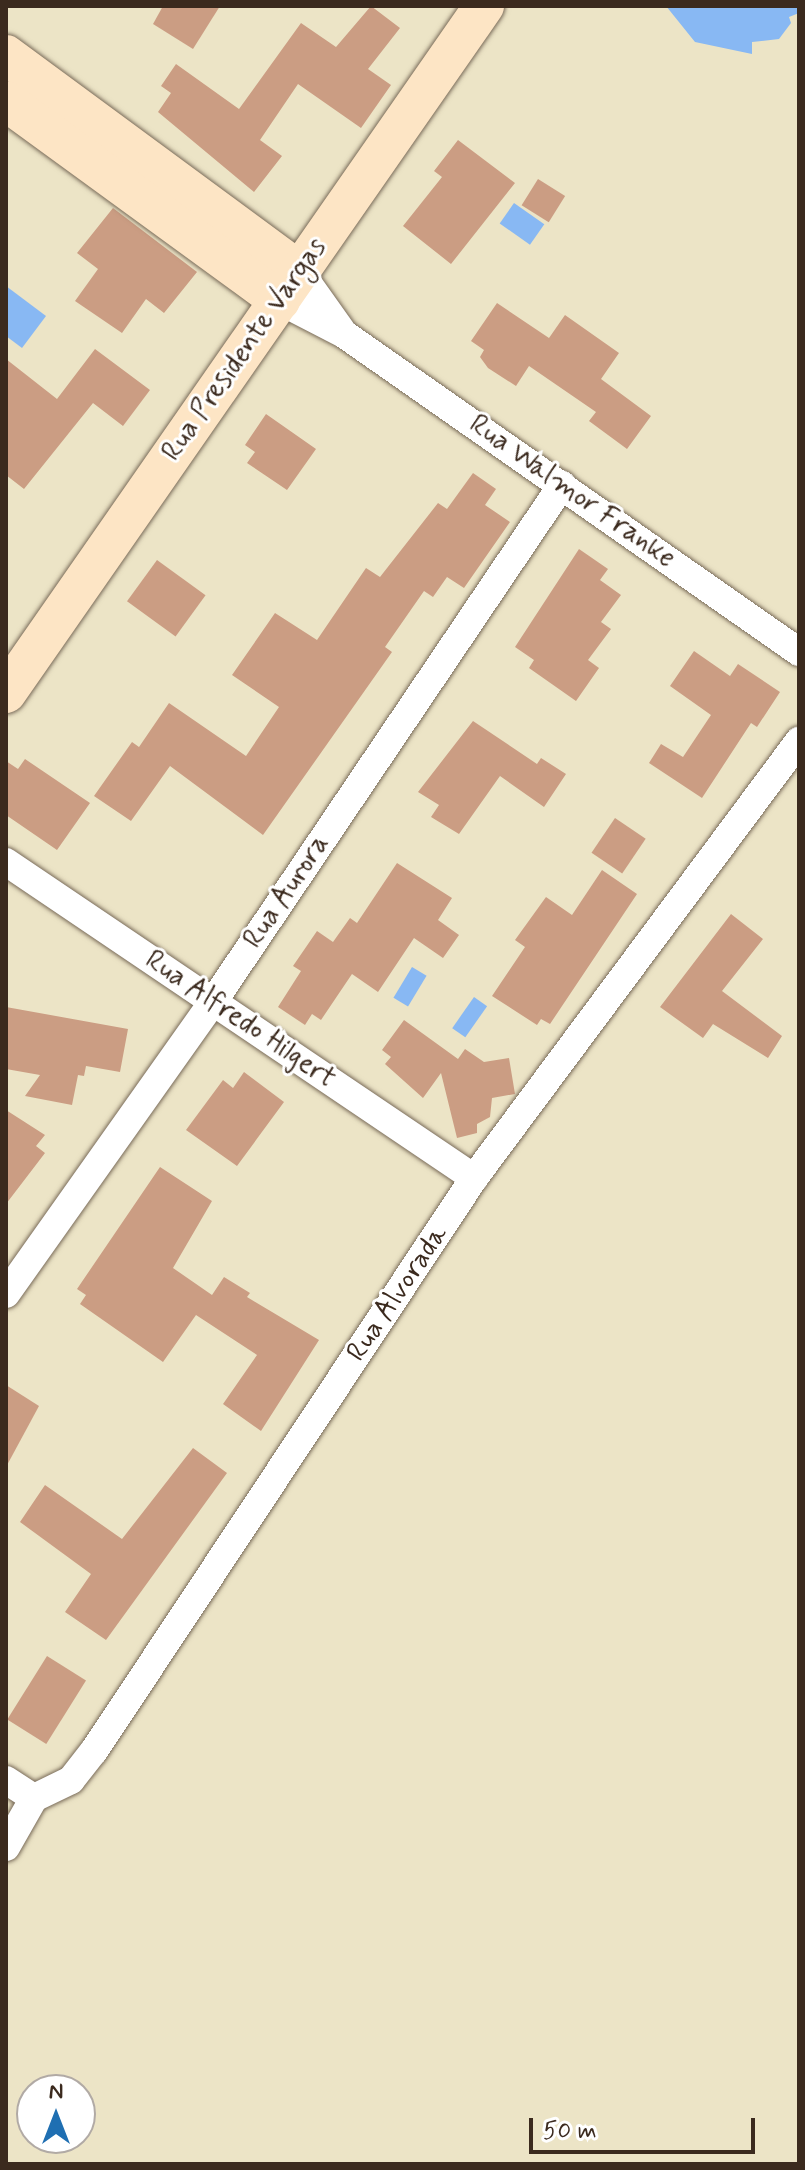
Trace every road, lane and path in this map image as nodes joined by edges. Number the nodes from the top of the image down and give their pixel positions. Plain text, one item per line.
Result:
1 (484, 6) edge
2 (6, 55) edge
3 (6, 101) edge
4 (290, 287) junction
5 (562, 485) junction
6 (799, 652) edge
7 (6, 693) edge
8 (799, 741) edge
9 (6, 862) edge
10 (213, 1002) junction
11 (474, 1178) junction
12 (6, 1294) edge
13 (6, 1780) edge
14 (34, 1798) junction
15 (6, 1847) edge

1 - 4 main road, Rua Presidente Vargas
2 - 4 main road
3 - 4 main road
4 - 5 street, Rua Walmor Franke
4 - 7 main road, Rua Presidente Vargas
5 - 6 street, Rua Walmor Franke
5 - 10 street, Rua Aurora
8 - 11 street, Rua Alvorada
9 - 10 street, Rua Alfredo Hilgert
10 - 11 street, Rua Alfredo Hilgert
10 - 12 street, Rua Aurora
11 - 14 street, Rua Alvorada
13 - 14 street
14 - 15 street

